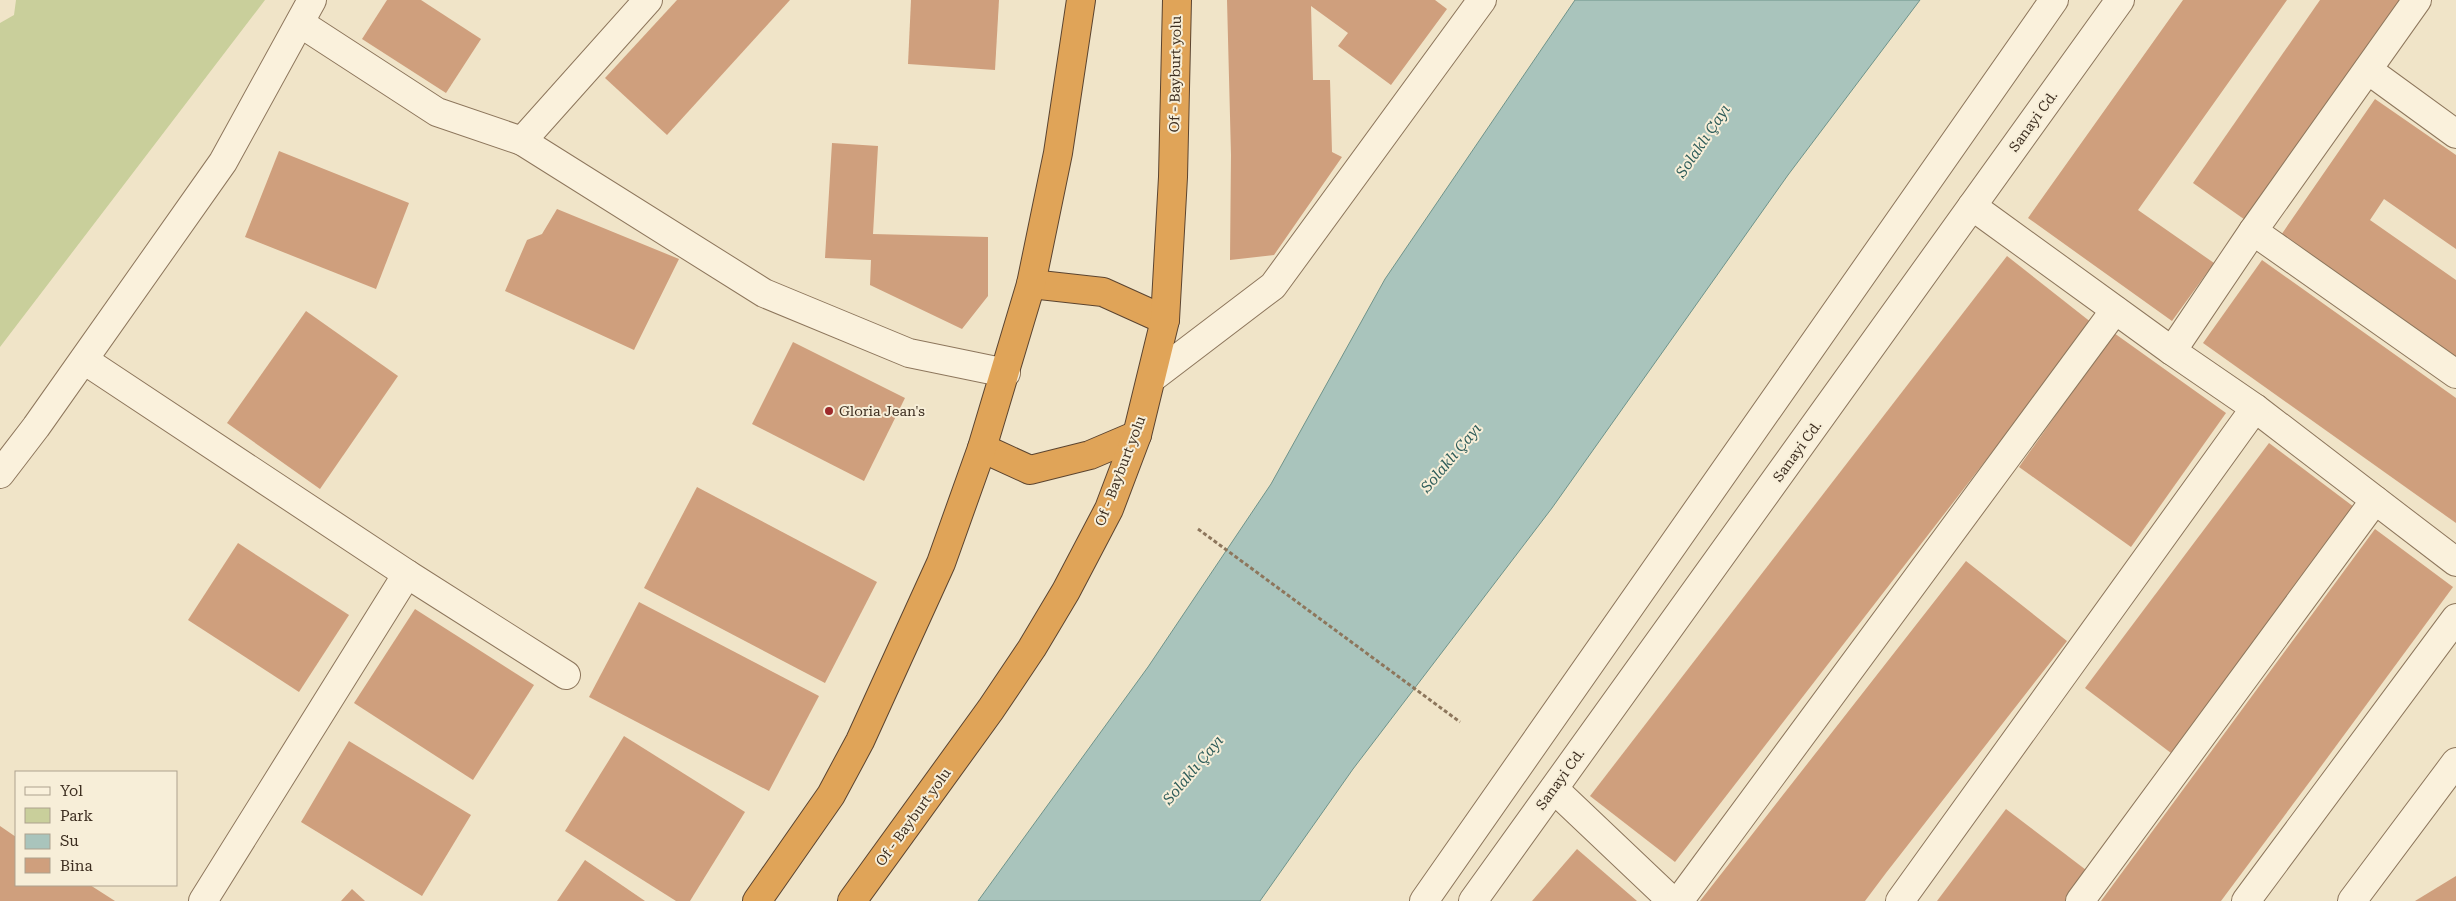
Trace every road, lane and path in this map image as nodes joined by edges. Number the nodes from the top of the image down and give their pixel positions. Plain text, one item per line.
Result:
1 (648, 0) edge
2 (1081, 0) edge
3 (1177, 0) edge
4 (2054, 0) edge
5 (2120, 0) edge
6 (2417, 0) edge
7 (1475, 2) edge
8 (306, 12) edge
9 (2368, 70) junction
10 (2456, 134) edge
11 (522, 140) junction
12 (1972, 206) junction
13 (2253, 231) junction
14 (1031, 284) junction
15 (2116, 310) junction
16 (1165, 320) junction
17 (2172, 351) junction
18 (84, 360) junction
19 (1006, 373) junction
20 (2456, 374) edge
21 (1152, 378) junction
22 (2255, 408) junction
23 (1137, 435) junction
24 (982, 448) junction
25 (0, 474) edge
26 (2375, 500) junction
27 (1198, 529) dead end
28 (2456, 562) edge
29 (407, 574) junction
30 (2456, 618) edge
31 (566, 675) dead end
32 (1460, 722) dead end
33 (2456, 762) edge
34 (1554, 789) junction
35 (203, 901) edge
36 (757, 901) edge
37 (852, 901) edge
38 (1424, 901) edge
39 (1473, 901) edge
40 (1672, 901) edge
41 (1679, 901) edge
42 (1900, 901) edge
43 (2080, 901) edge
44 (2246, 901) edge
45 (2352, 901) edge

1 - 11 street
2 - 14 highway
3 - 16 highway, Of - Bayburt yolu
4 - 38 street
5 - 12 street, Sanayi Cd.
6 - 9 street
7 - 21 street
8 - 11 street
8 - 18 street
9 - 10 street
9 - 13 street
11 - 19 street
12 - 15 street
12 - 34 street, Sanayi Cd.
13 - 17 street
13 - 20 street
14 - 16 highway
14 - 19 highway
15 - 17 street
15 - 41 street
16 - 21 highway, Of - Bayburt yolu
17 - 22 street
18 - 25 street
18 - 29 street
19 - 24 highway
21 - 23 highway, Of - Bayburt yolu
22 - 26 street
22 - 42 street
23 - 24 highway
23 - 37 highway, Of - Bayburt yolu
24 - 36 highway
26 - 28 street
26 - 43 street
27 - 32 path
29 - 31 street
29 - 35 street
30 - 44 street
33 - 45 street
34 - 39 street, Sanayi Cd.
34 - 40 street

